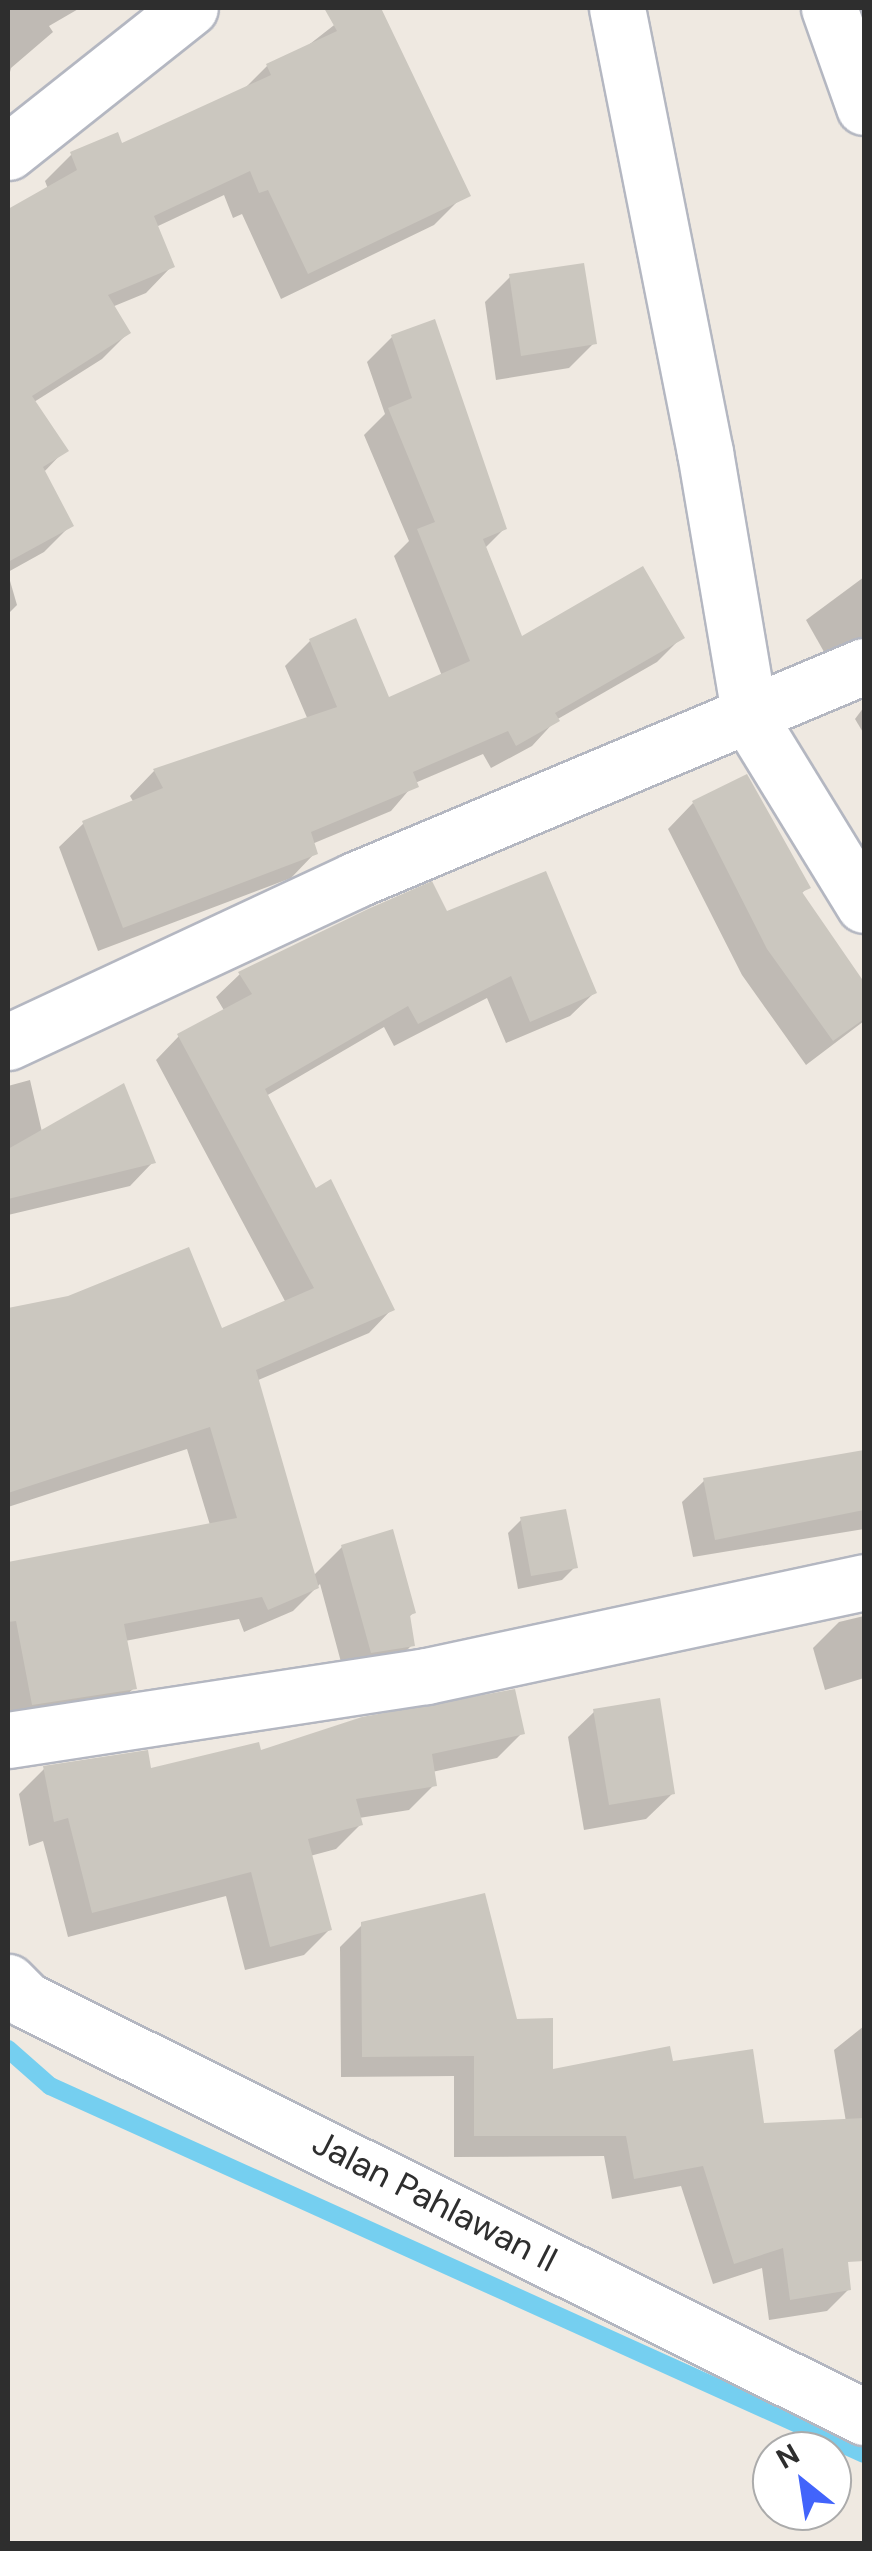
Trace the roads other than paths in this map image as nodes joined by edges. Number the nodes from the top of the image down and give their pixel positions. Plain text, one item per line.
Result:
1 (190, 8) edge
2 (617, 8) edge
3 (828, 8) edge
4 (864, 108) edge
5 (8, 152) edge
6 (858, 670) edge
7 (761, 714) junction
8 (864, 905) edge
9 (8, 1042) edge
10 (864, 1582) edge
11 (8, 1740) edge
12 (8, 1982) edge
13 (864, 2417) edge

1 - 5 street
2 - 7 street
3 - 4 street
6 - 7 street
7 - 8 street
7 - 9 street
10 - 11 street
12 - 13 street, Jalan Pahlawan II

